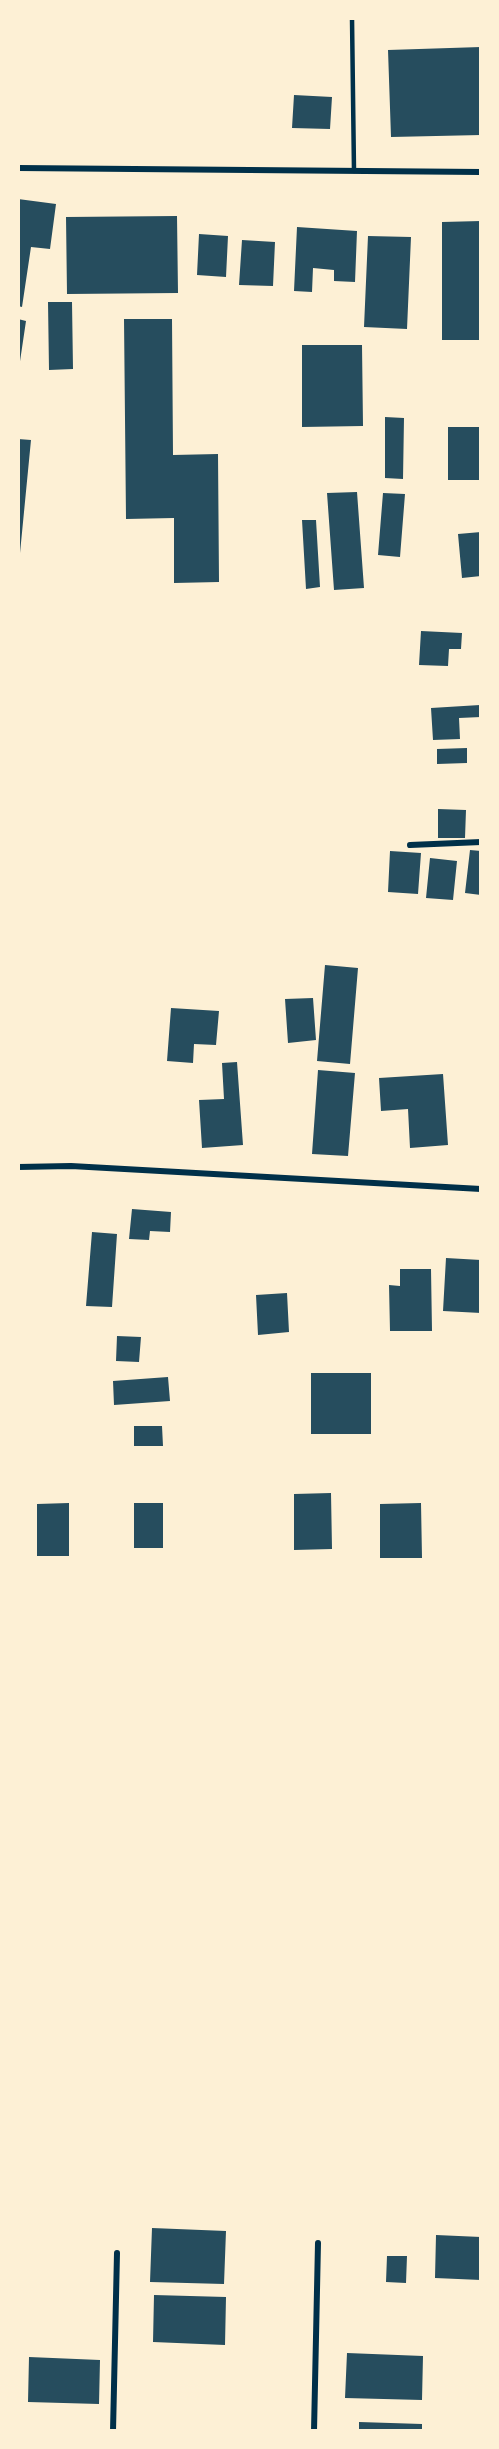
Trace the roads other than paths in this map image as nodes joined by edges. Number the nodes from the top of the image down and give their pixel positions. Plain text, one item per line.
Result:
1 (352, 18) edge
2 (18, 168) edge
3 (354, 171) junction
4 (481, 172) edge
5 (481, 842) edge
6 (411, 845) dead end
7 (18, 1167) edge
8 (481, 1189) edge
9 (318, 2243) dead end
10 (117, 2253) dead end
11 (113, 2431) edge
12 (314, 2431) edge

1 - 3 lane
2 - 3 street
3 - 4 street
5 - 6 street
7 - 8 street
9 - 12 street
10 - 11 street

